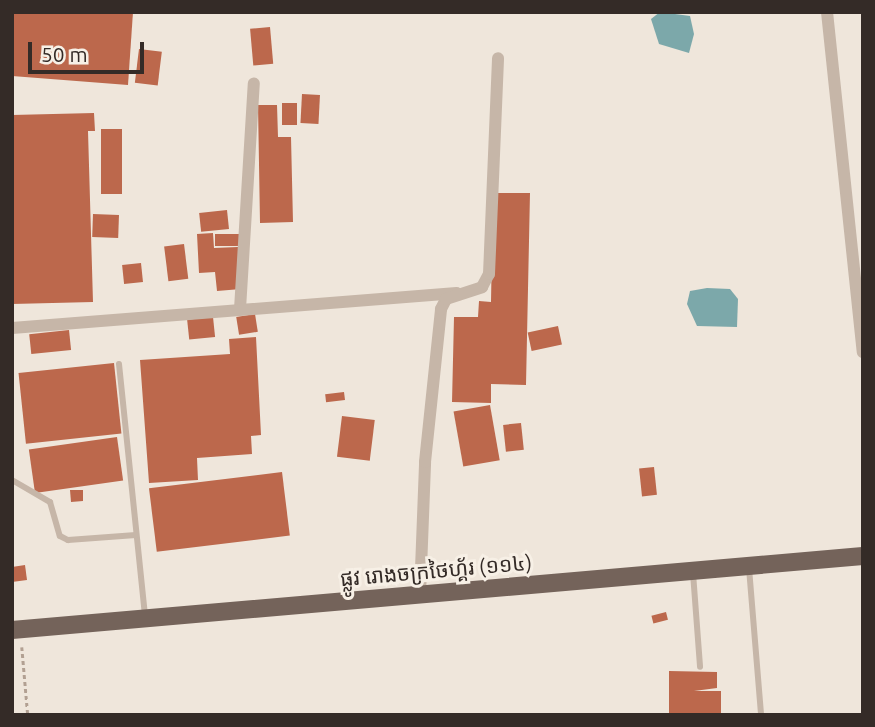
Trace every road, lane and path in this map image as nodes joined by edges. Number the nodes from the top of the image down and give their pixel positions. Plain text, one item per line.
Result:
1 (827, 12) edge
2 (498, 58) dead end
3 (254, 83) dead end
4 (858, 255) edge
5 (461, 293) junction
6 (240, 309) junction
7 (12, 328) edge
8 (863, 352) edge
9 (119, 364) dead end
10 (12, 480) edge
11 (136, 535) junction
12 (862, 552) edge
13 (749, 566) junction
14 (693, 571) junction
15 (420, 595) junction
16 (145, 618) junction
17 (17, 630) edge
18 (700, 667) dead end
19 (28, 715) edge
20 (761, 715) edge

1 - 4 street
2 - 5 street
3 - 6 street
4 - 8 street
5 - 6 street
5 - 15 street
6 - 7 street
9 - 11 lane
10 - 11 lane
11 - 16 lane
12 - 13 main road, ផ្លូវ រោងចក្រថៃហ្គ័រ (១១៤)
13 - 14 main road, ផ្លូវ រោងចក្រថៃហ្គ័រ (១១៤)
13 - 20 lane
14 - 15 main road, ផ្លូវ រោងចក្រថៃហ្គ័រ (១១៤)
14 - 18 lane
15 - 16 main road, ផ្លូវ រោងចក្រថៃហ្គ័រ (១១៤)
16 - 17 main road, ផ្លូវ រោងចក្រថៃហ្គ័រ (១១៤)
17 - 19 path

